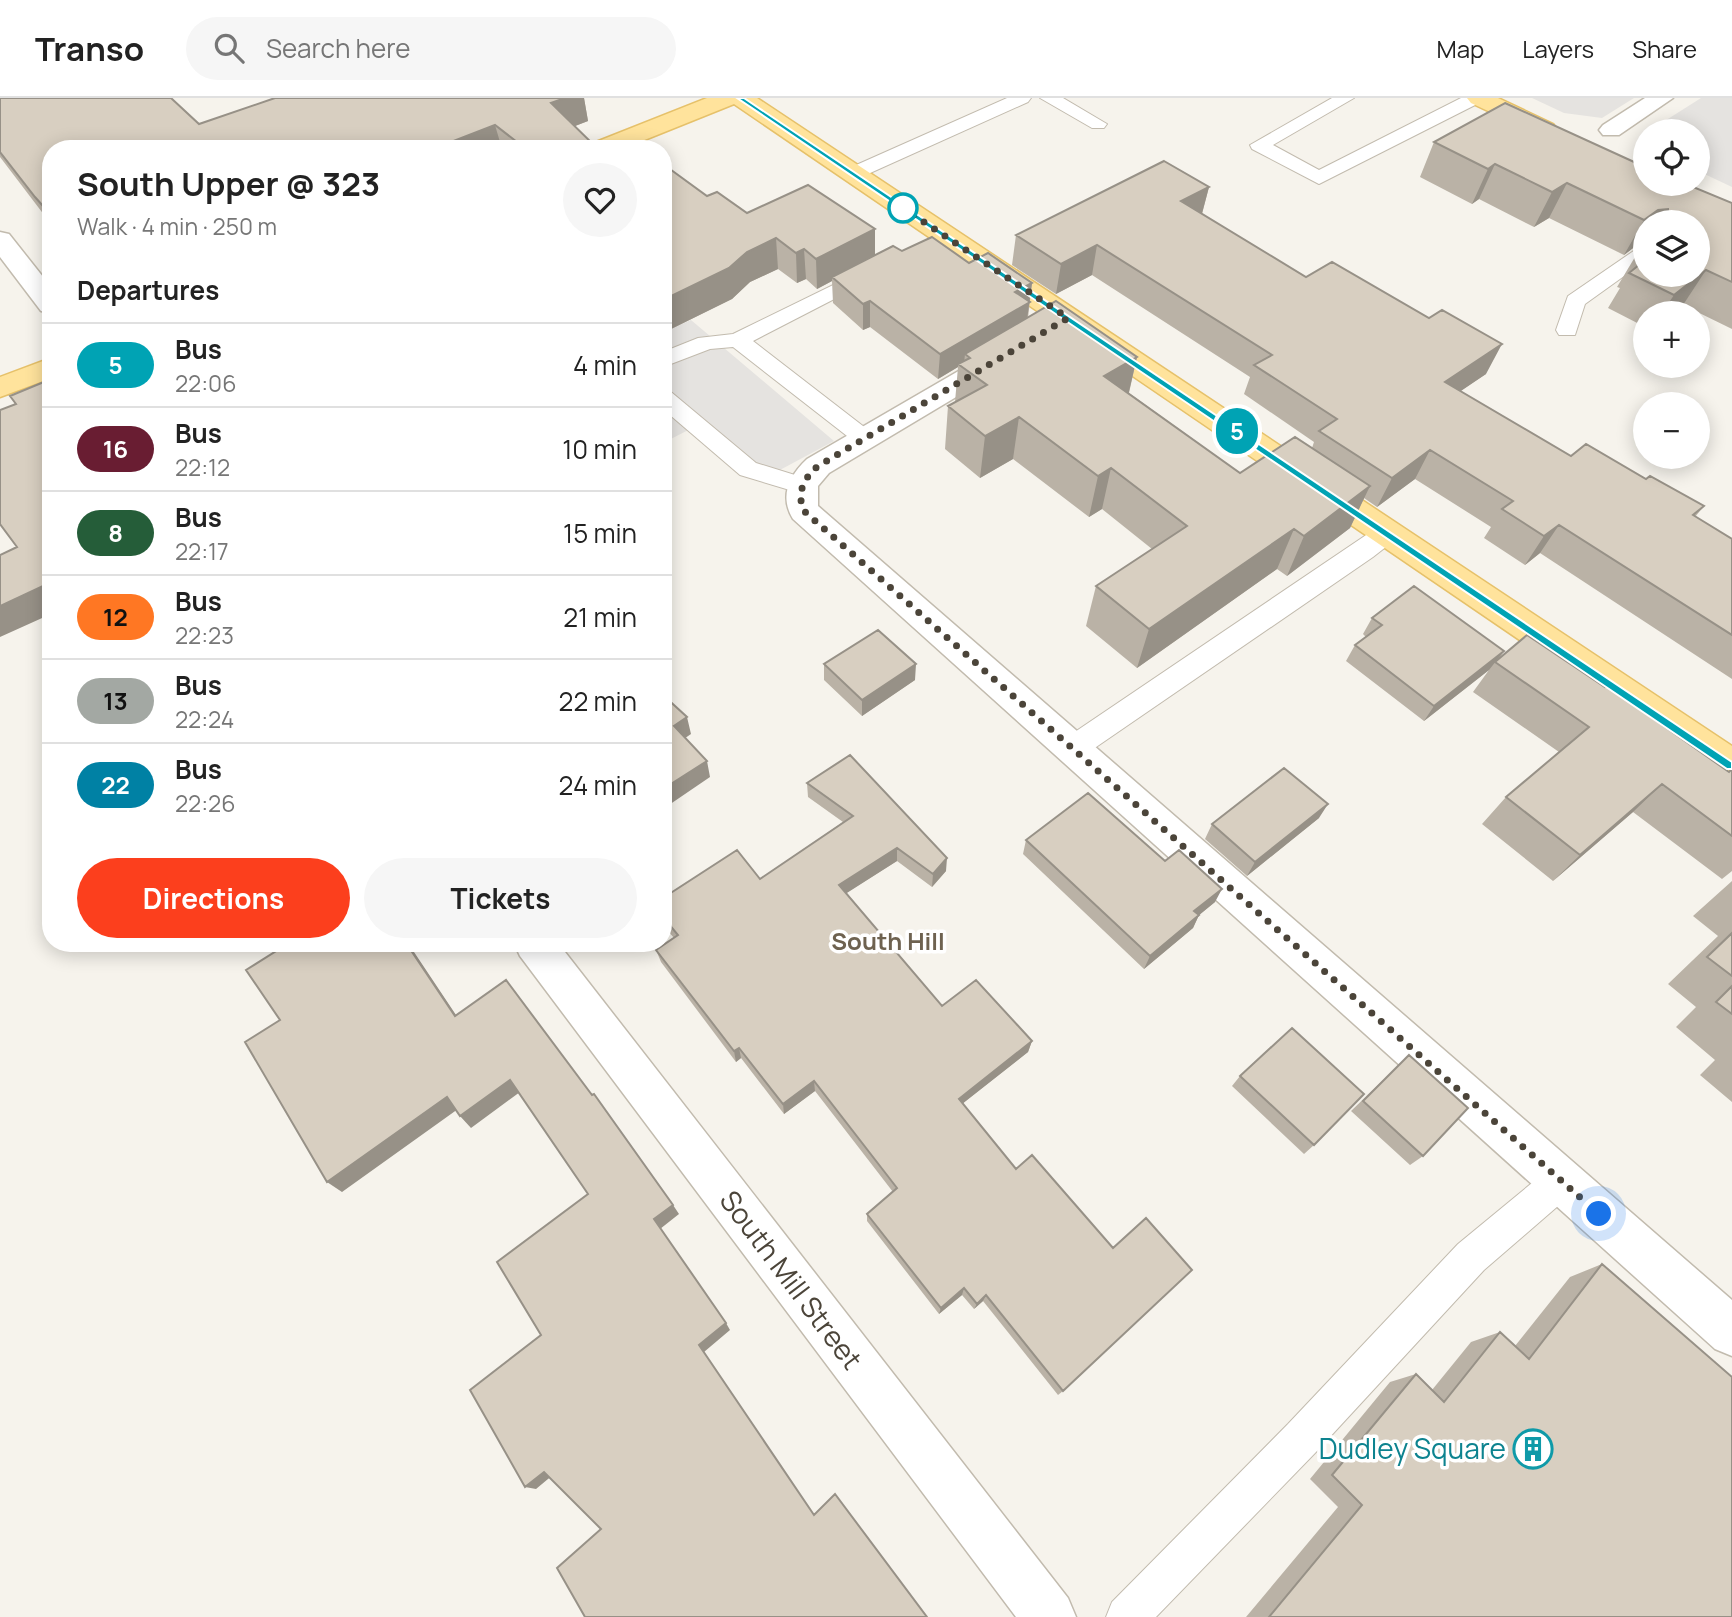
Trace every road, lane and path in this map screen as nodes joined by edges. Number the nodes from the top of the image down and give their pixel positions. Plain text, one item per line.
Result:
1 (727, 98) edge
2 (741, 98) edge
3 (1022, 98) edge
4 (1049, 98) edge
5 (1345, 98) edge
6 (1477, 98) edge
7 (1661, 98) edge
8 (1098, 124) dead end
9 (1611, 130) dead end
10 (622, 140) edge
11 (1569, 140) edge
12 (852, 174) junction
13 (0, 240) edge
14 (1633, 260) edge
15 (886, 265) edge
16 (42, 294) edge
17 (1068, 318) junction
18 (1567, 330) dead end
19 (738, 340) junction
20 (672, 356) edge
21 (42, 371) edge
22 (0, 388) edge
23 (672, 405) edge
24 (864, 438) junction
25 (803, 486) junction
26 (1387, 533) junction
27 (1073, 748) junction
28 (1732, 765) edge
29 (541, 952) edge
30 (1561, 1181) junction
31 (1732, 1332) edge
32 (1049, 1617) edge
33 (1126, 1617) edge

1 - 10 main road
2 - 12 main road
3 - 12 lane
4 - 8 lane
5 - 6 lane
6 - 11 main road
7 - 9 street
12 - 17 main road
13 - 16 street
14 - 18 lane
15 - 19 lane
17 - 24 street
17 - 26 main road
19 - 20 lane
19 - 24 lane
21 - 22 main road
23 - 25 lane
24 - 25 street
25 - 27 street
26 - 27 lane
26 - 28 main road
27 - 30 street
29 - 32 street, South Mill Street
30 - 31 street
30 - 33 lane

